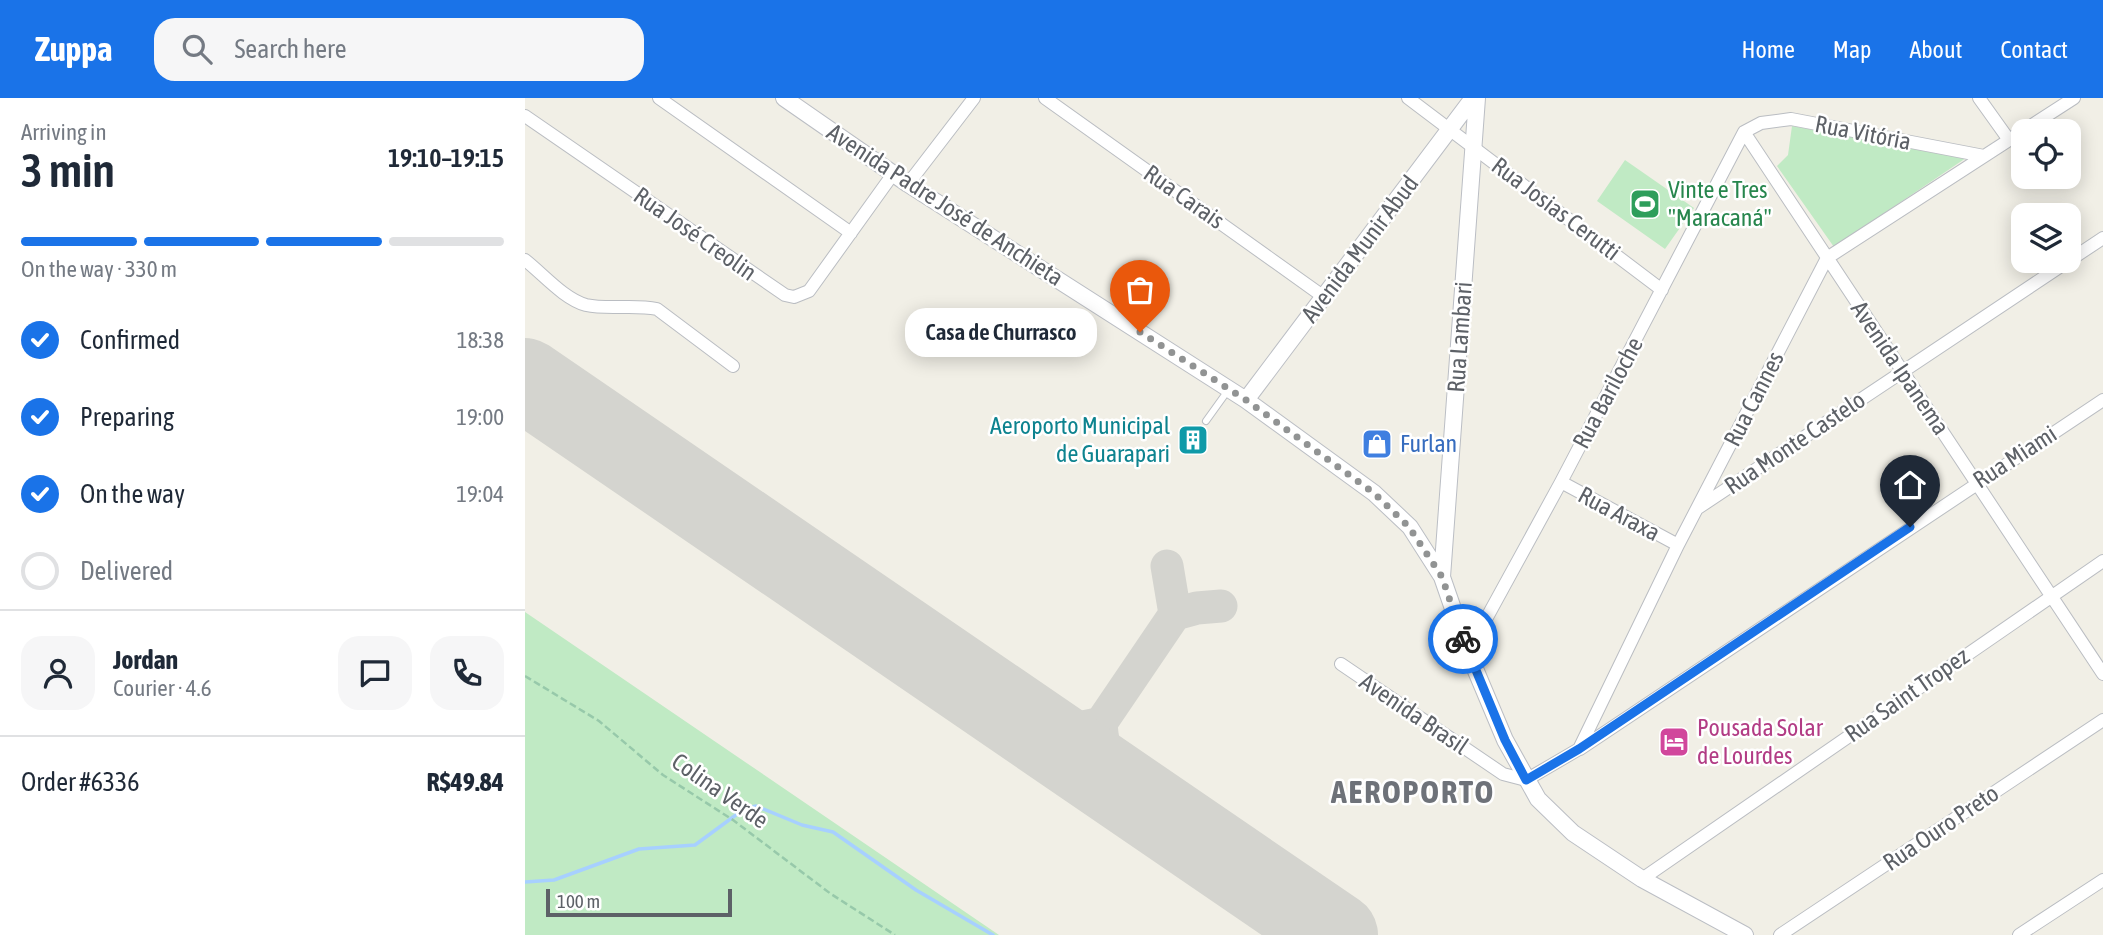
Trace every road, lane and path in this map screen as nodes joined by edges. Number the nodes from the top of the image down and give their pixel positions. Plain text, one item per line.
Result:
1 (659, 98) edge
2 (784, 98) edge
3 (974, 98) edge
4 (1045, 98) edge
5 (1408, 98) edge
6 (1475, 98) edge
7 (1979, 98) edge
8 (2074, 98) edge
9 (525, 116) edge
10 (1450, 129) junction
11 (1744, 132) junction
12 (2009, 140) junction
13 (1474, 146) junction
14 (1985, 156) junction
15 (893, 174) junction
16 (908, 184) junction
17 (852, 233) junction
18 (2103, 238) edge
19 (1827, 258) junction
20 (525, 260) edge
21 (1663, 290) junction
22 (1324, 297) junction
23 (733, 366) dead end
24 (1903, 372) junction
25 (1229, 389) junction
26 (1246, 400) junction
27 (2103, 400) edge
28 (1206, 421) dead end
29 (1561, 482) junction
30 (1976, 482) junction
31 (1697, 508) junction
32 (1678, 545) junction
33 (2103, 561) edge
34 (1442, 577) junction
35 (2051, 595) junction
36 (1468, 652) junction
37 (1341, 664) dead end
38 (2103, 674) edge
39 (525, 676) edge
40 (2103, 720) edge
41 (1579, 749) junction
42 (1526, 780) junction
43 (1642, 879) junction
44 (2103, 880) edge
45 (895, 935) edge
46 (1745, 935) edge
47 (1780, 935) edge
48 (2019, 935) edge

1 - 17 street
2 - 15 main road, Avenida Padre José de Anchieta
3 - 16 street
4 - 22 street, Rua Carais
5 - 10 street, Rua Josias Cerutti
6 - 10 main road, Avenida Munir Abud
6 - 13 main road, Rua Lambari
7 - 12 street
8 - 12 street, Rua Cannes
9 - 17 street, Rua José Creolin
10 - 13 street, Rua Josias Cerutti
10 - 22 main road, Avenida Munir Abud
11 - 14 street, Rua Vitória
11 - 19 street, Avenida Ipanema
11 - 21 street, Rua Bariloche
12 - 14 street, Rua Cannes
13 - 21 street, Rua Josias Cerutti
13 - 34 main road, Rua Lambari
14 - 19 street, Rua Cannes
15 - 16 main road, Avenida Padre José de Anchieta
15 - 17 street, Rua José Creolin
16 - 25 main road, Avenida Padre José de Anchieta
18 - 24 street, Rua Monte Castelo
19 - 24 street, Avenida Ipanema
19 - 31 street, Rua Cannes
20 - 23 street
21 - 29 street, Rua Bariloche
22 - 26 main road, Avenida Munir Abud
24 - 30 street, Avenida Ipanema
24 - 31 street, Rua Monte Castelo
25 - 26 main road, Avenida Padre José de Anchieta
25 - 28 lane
26 - 34 main road, Avenida Padre José de Anchieta
27 - 30 street, Rua Miami
29 - 32 street, Rua Araxa
29 - 36 street, Rua Bariloche
30 - 35 street, Avenida Ipanema
30 - 41 street, Rua Miami
31 - 32 street, Rua Cannes
32 - 41 street, Rua Cannes
33 - 35 street, Rua Saint Tropez
34 - 36 main road, Avenida Padre José de Anchieta
35 - 38 street, Avenida Ipanema
35 - 43 street, Rua Saint Tropez
36 - 42 main road, Avenida Padre José de Anchieta
37 - 42 street, Avenida Brasil
39 - 45 path, Colina Verde
40 - 47 street, Rua Ouro Preto
41 - 42 street
42 - 43 main road, Avenida Padre José de Anchieta
43 - 46 main road, Avenida Padre José de Anchieta
44 - 48 street

